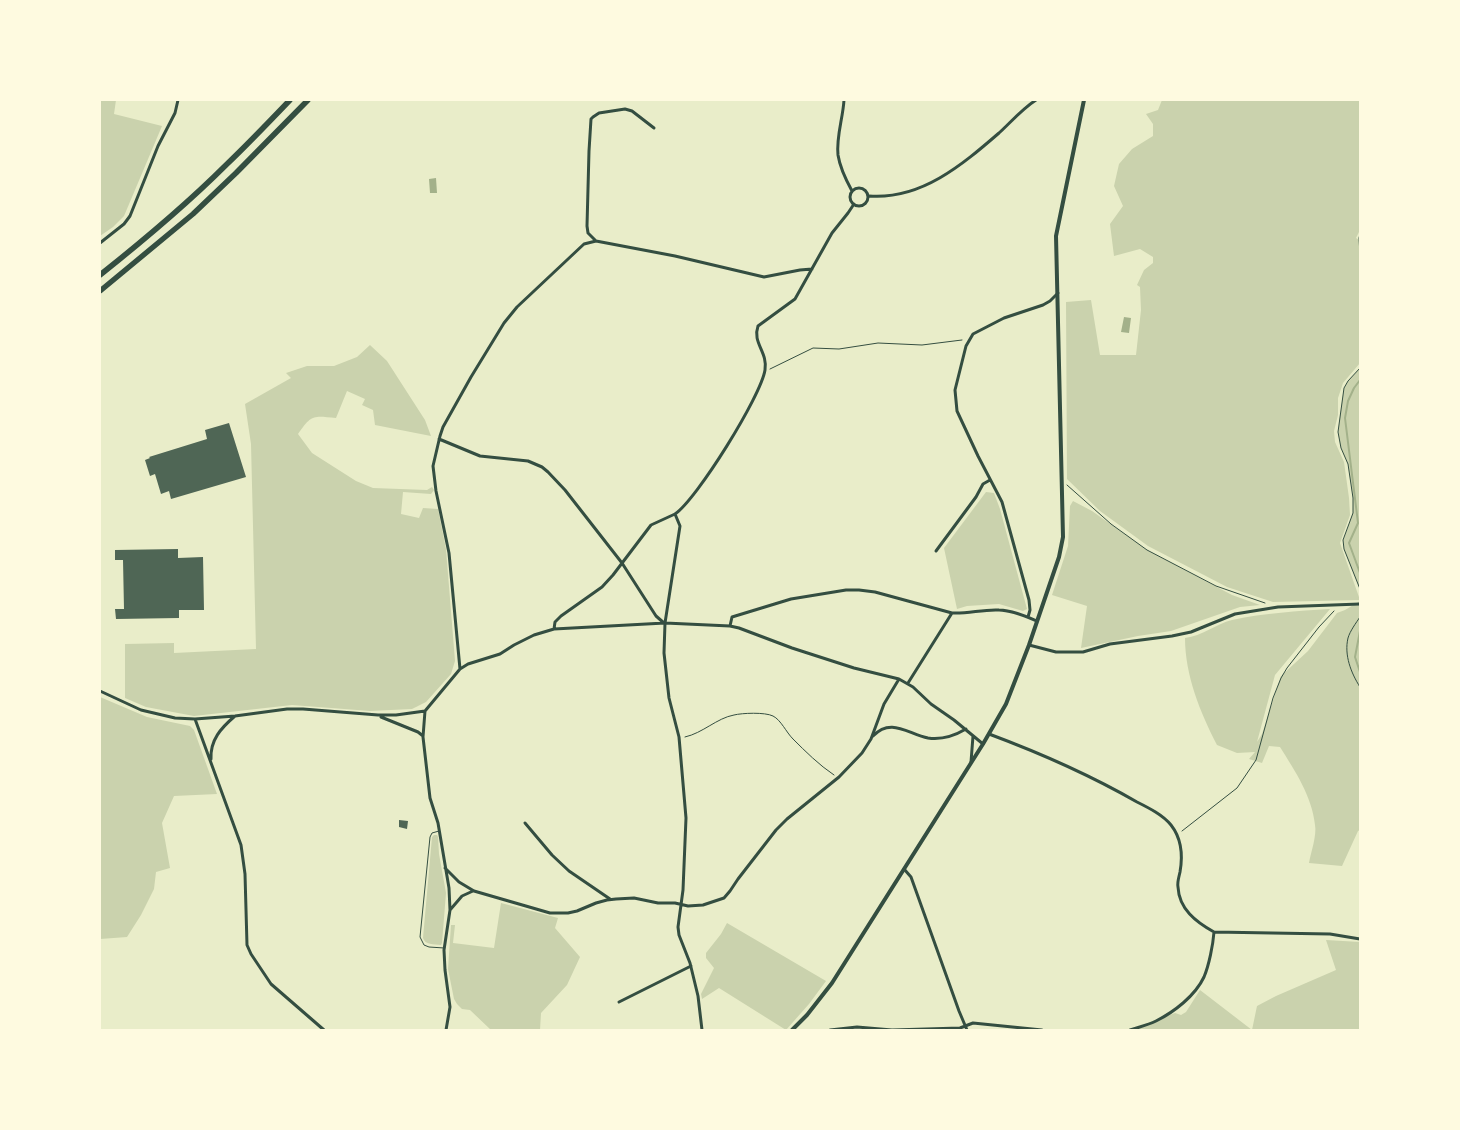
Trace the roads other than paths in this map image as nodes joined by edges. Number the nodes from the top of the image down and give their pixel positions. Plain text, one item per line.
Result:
1 (178, 100) edge
2 (290, 100) edge
3 (308, 100) edge
4 (844, 100) edge
5 (1036, 100) edge
6 (1084, 100) edge
7 (654, 128) dead end
8 (852, 192) junction
9 (869, 196) junction
10 (854, 204) junction
11 (596, 241) junction
12 (100, 243) edge
13 (812, 270) junction
14 (100, 275) edge
15 (100, 291) edge
16 (1058, 293) junction
17 (439, 438) junction
18 (990, 480) junction
19 (675, 514) junction
20 (936, 551) dead end
21 (622, 563) junction
22 (1360, 604) edge
23 (952, 613) junction
24 (1028, 617) junction
25 (1036, 621) junction
26 (665, 623) junction
27 (730, 626) junction
28 (554, 629) junction
29 (1029, 645) junction
30 (460, 669) junction
31 (899, 679) junction
32 (908, 683) junction
33 (100, 691) edge
34 (424, 711) junction
35 (235, 716) junction
36 (378, 716) junction
37 (195, 719) junction
38 (966, 729) junction
39 (989, 734) junction
40 (423, 736) junction
41 (973, 736) junction
42 (871, 738) junction
43 (983, 744) junction
44 (211, 762) junction
45 (970, 764) junction
46 (525, 823) dead end
47 (439, 830) junction
48 (445, 868) junction
49 (904, 869) junction
50 (474, 891) junction
51 (610, 899) junction
52 (681, 905) junction
53 (450, 910) junction
54 (1214, 932) junction
55 (1360, 938) edge
56 (444, 948) junction
57 (691, 966) junction
58 (619, 1002) dead end
59 (967, 1028) edge
60 (324, 1030) edge
61 (446, 1030) edge
62 (702, 1030) edge
63 (792, 1030) edge
64 (830, 1030) edge
65 (892, 1030) edge
66 (1042, 1030) edge
67 (1130, 1030) edge

1 - 12 street
2 - 14 highway
3 - 15 highway
4 - 8 street
5 - 9 street
6 - 16 street
7 - 11 street
8 - 9 street
8 - 10 street
9 - 10 street
10 - 13 street
11 - 13 street
11 - 17 street
13 - 19 street
16 - 18 street
16 - 25 street
17 - 21 street
17 - 30 street
18 - 20 street
18 - 24 street
19 - 21 street
19 - 26 street
21 - 26 street
21 - 28 street
22 - 29 street
23 - 24 street
23 - 27 street
23 - 32 street
24 - 25 street
25 - 29 street
26 - 27 street
26 - 28 street
26 - 52 street
27 - 31 street
28 - 30 street
29 - 39 street
30 - 34 street
31 - 32 street
31 - 42 street
32 - 38 street
33 - 37 street
34 - 36 street
34 - 40 street
35 - 36 street
35 - 37 street
35 - 44 street
36 - 40 street
37 - 44 street
38 - 41 street
38 - 42 street
39 - 43 street
39 - 54 street
40 - 47 street
41 - 43 street
41 - 45 street
42 - 52 street
43 - 45 street
44 - 60 street
45 - 49 street
46 - 51 street
47 - 48 street
47 - 56 lane
48 - 50 street
48 - 53 street
49 - 59 street
49 - 63 street
50 - 51 street
50 - 53 street
51 - 52 street
52 - 57 street
53 - 56 street
54 - 55 street
54 - 67 street
56 - 61 street
57 - 58 street
57 - 62 street
59 - 65 street
59 - 66 street
64 - 65 street

